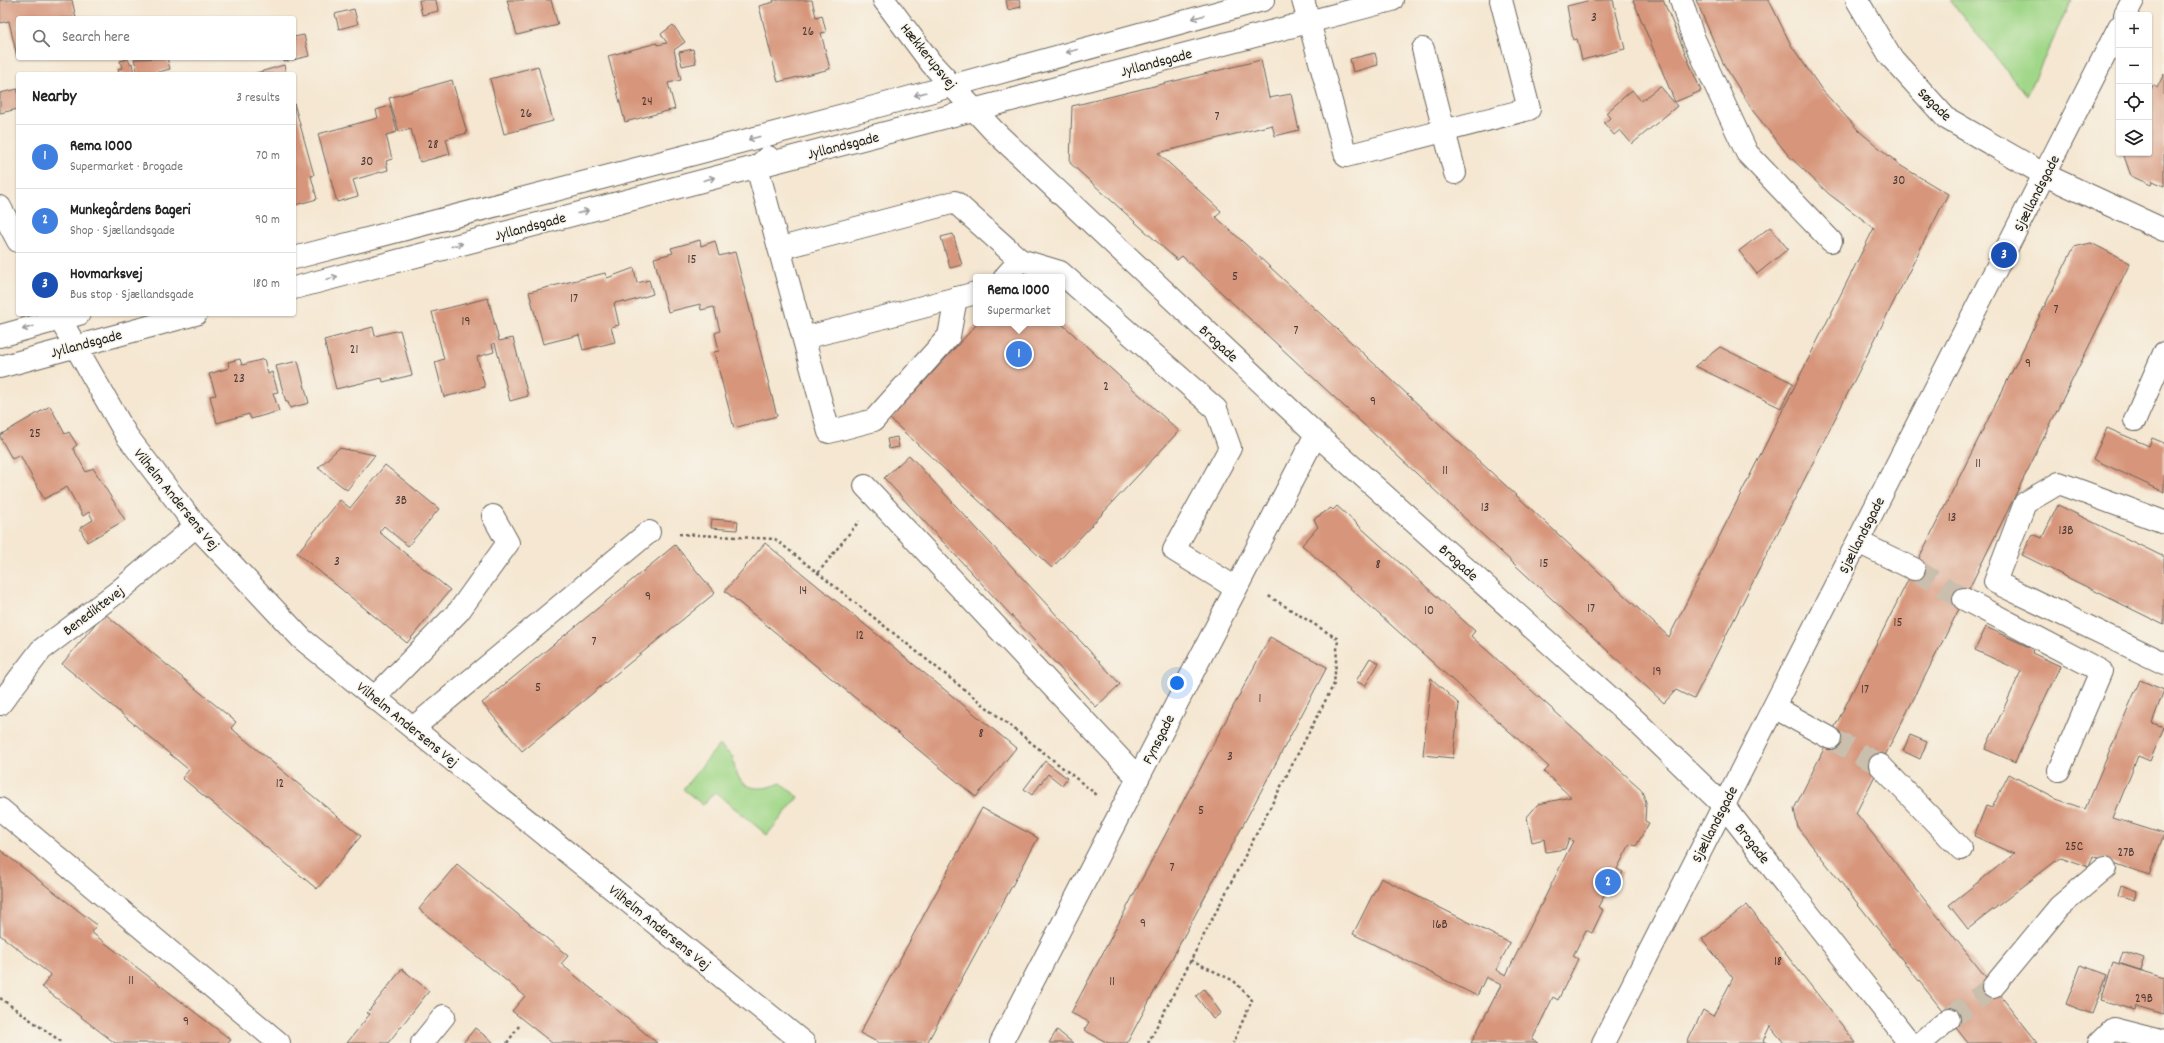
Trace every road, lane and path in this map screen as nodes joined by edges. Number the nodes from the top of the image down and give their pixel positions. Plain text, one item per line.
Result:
1 (884, 0) edge
2 (1262, 0) edge
3 (1304, 0) edge
4 (1392, 0) edge
5 (1501, 0) edge
6 (1681, 0) edge
7 (1857, 0) edge
8 (2133, 0) edge
9 (2127, 12) edge
10 (1310, 20) junction
11 (2116, 33) edge
12 (1423, 49) dead end
13 (952, 85) junction
14 (974, 111) junction
15 (804, 125) junction
16 (1444, 131) junction
17 (757, 167) junction
18 (1455, 173) dead end
19 (2045, 175) junction
20 (0, 207) edge
21 (2164, 230) edge
22 (16, 237) edge
23 (1831, 241) dead end
24 (781, 248) junction
25 (296, 257) edge
26 (1020, 260) junction
27 (1008, 274) edge
28 (1062, 274) edge
29 (1065, 276) edge
30 (296, 287) edge
31 (966, 295) edge
32 (65, 316) edge
33 (188, 316) edge
34 (0, 336) edge
35 (804, 338) junction
36 (74, 346) junction
37 (2164, 353) edge
38 (0, 367) edge
39 (2135, 420) dead end
40 (1316, 434) junction
41 (871, 493) joint
42 (493, 516) dead end
43 (2164, 522) edge
44 (196, 526) junction
45 (649, 532) joint
46 (1858, 542) junction
47 (1914, 569) tunnel mouth
48 (818, 573) junction
49 (1995, 582) junction
50 (1238, 584) junction
51 (2164, 663) edge
52 (374, 698) junction
53 (0, 704) edge
54 (1774, 707) junction
55 (413, 728) junction
56 (1830, 738) tunnel mouth
57 (1880, 765) tunnel mouth
58 (2059, 770) dead end
59 (1138, 778) junction
60 (1724, 806) junction
61 (0, 809) edge
62 (1120, 813) junction
63 (1961, 849) dead end
64 (2105, 868) dead end
65 (1191, 960) junction
66 (1994, 987) tunnel mouth
67 (0, 998) edge
68 (444, 1016) dead end
69 (1949, 1019) tunnel mouth
70 (519, 1026) dead end
71 (2164, 1042) edge
72 (63, 1043) edge
73 (279, 1043) edge
74 (422, 1043) edge
75 (507, 1043) edge
76 (804, 1043) edge
77 (1001, 1043) edge
78 (1148, 1043) edge
79 (1233, 1043) edge
80 (1603, 1043) edge
81 (1910, 1043) edge
82 (1921, 1043) edge
83 (2099, 1043) edge

1 - 13 street, Hækkerupsvej
2 -> 13 street, Jyllandsgade
3 - 10 street
4 - 10 street, Jyllandsgade
5 - 16 street
6 - 23 street
7 - 19 street, Søgade
8 - 9 street
10 - 14 street, Jyllandsgade
10 - 16 street
11 - 19 street, Sjællandsgade
12 - 16 street
13 - 14 street, Hækkerupsvej
13 -> 15 street, Jyllandsgade
14 - 17 street, Jyllandsgade
14 - 40 street, Brogade
15 - 17 street
15 -> 25 street, Jyllandsgade
16 - 18 street
17 - 24 street
30 -> 17 street, Jyllandsgade
19 - 21 street, Søgade
19 - 46 street, Sjællandsgade
20 - 22 street
24 - 26 street
24 - 35 street
26 - 27 street
26 - 28 street
29 - 50 street
31 - 35 street
31 - 35 street
32 -> 34 street, Jyllandsgade
32 - 36 street, Vilhelm Andersens Vej
33 - 36 street, Jyllandsgade
36 - 38 street, Jyllandsgade
36 - 44 street, Vilhelm Andersens Vej
37 - 39 street
40 - 50 street, Fynsgade
40 - 60 street, Brogade
41 - 48 path
41 - 59 street
42 - 52 street
43 - 49 street
44 - 52 street, Vilhelm Andersens Vej
44 - 53 street, Benediktevej
45 - 48 path
45 - 55 street
46 - 47 street
46 - 54 street, Sjællandsgade
48 - 62 path
49 - 51 street
49 - 58 street
50 - 59 street, Fynsgade
50 - 65 path
52 - 55 street, Vilhelm Andersens Vej
54 - 56 street
54 - 60 street, Sjællandsgade
55 - 76 street, Vilhelm Andersens Vej
57 - 63 street
59 - 62 street, Fynsgade
60 - 80 street, Sjællandsgade
60 - 81 street, Brogade
61 - 73 street
62 - 77 street, Fynsgade
64 - 66 street
65 - 78 path
65 - 79 path
67 - 72 path
68 - 74 street
69 - 82 street
70 - 75 path
71 - 83 street

